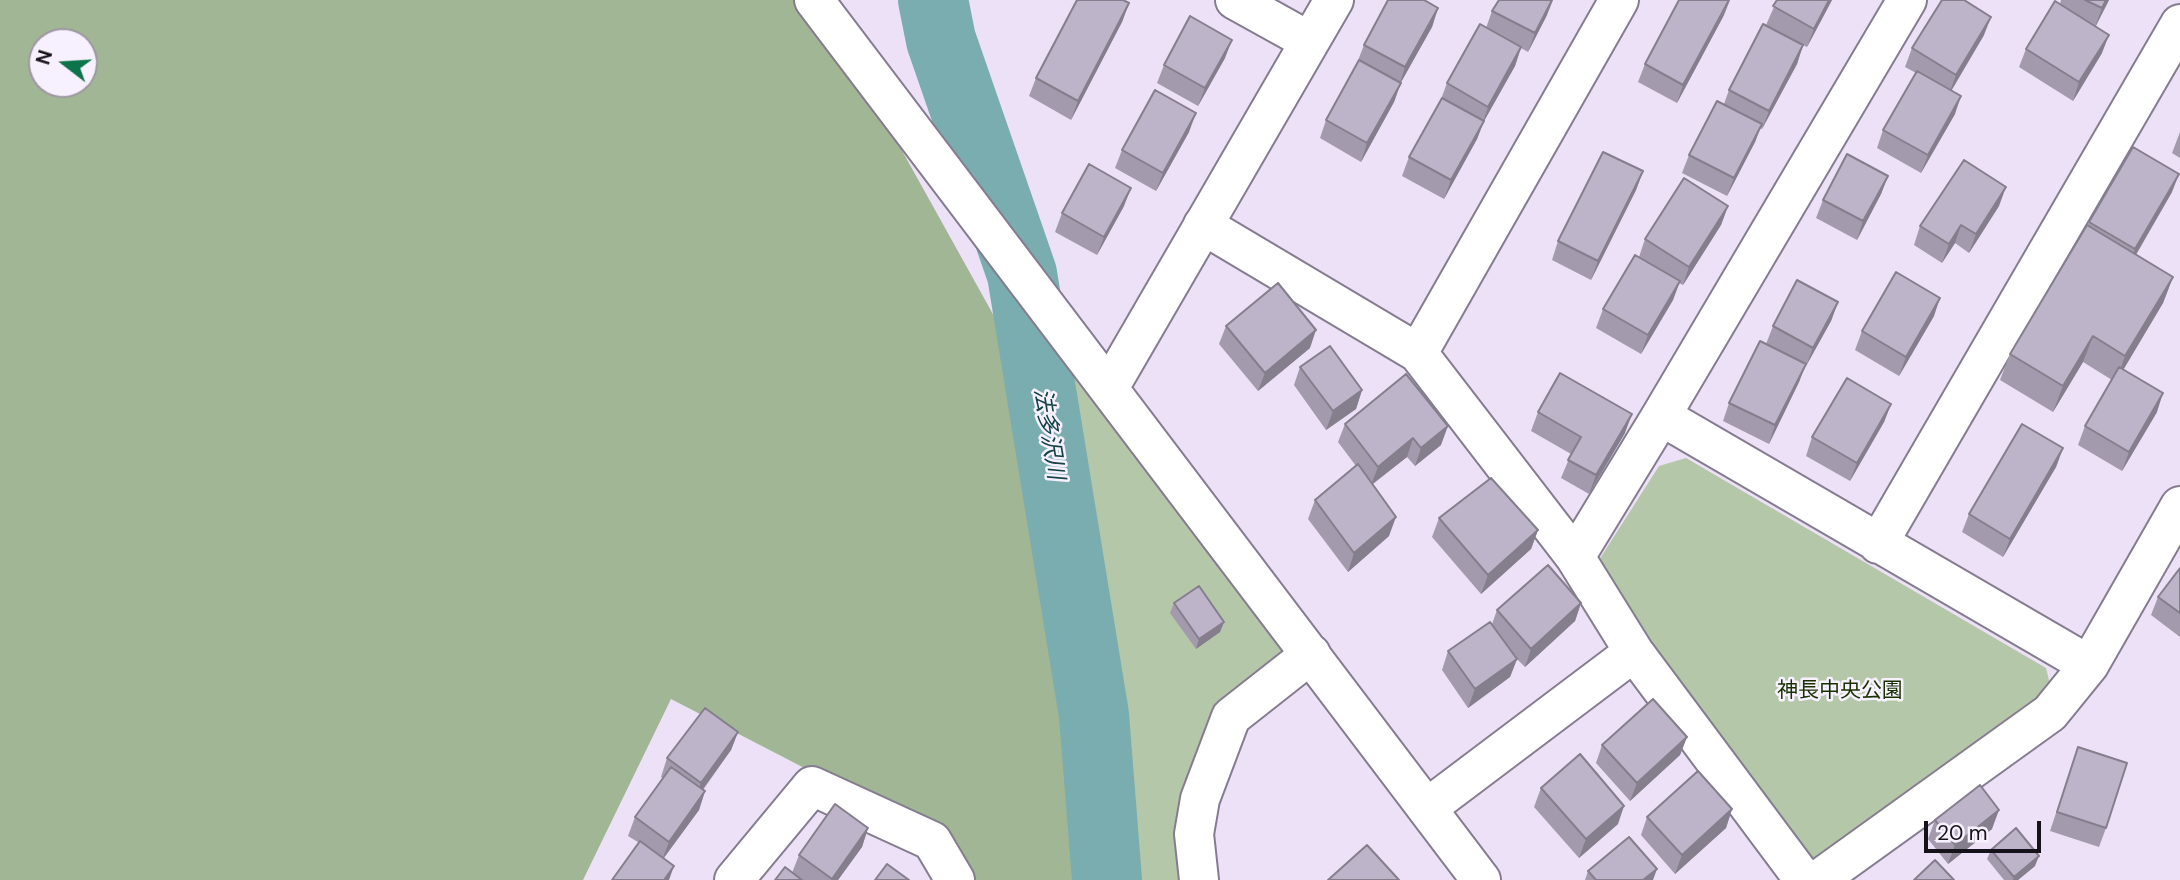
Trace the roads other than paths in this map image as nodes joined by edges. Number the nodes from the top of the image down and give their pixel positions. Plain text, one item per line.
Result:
1 (814, 0) edge
2 (1235, 0) edge
3 (1334, 0) edge
4 (1619, 0) edge
5 (1907, 0) edge
6 (2180, 24) edge
7 (1309, 41) junction
8 (1203, 225) junction
9 (1418, 353) junction
10 (1108, 386) junction
11 (1661, 416) junction
12 (2180, 506) edge
13 (1878, 544) junction
14 (1574, 557) junction
15 (1634, 652) junction
16 (1311, 654) junction
17 (2089, 665) junction
18 (1427, 808) junction
19 (734, 880) edge
20 (954, 880) edge
21 (1199, 880) edge
22 (1481, 880) edge
23 (1804, 880) edge
24 (1818, 880) edge

1 - 10 street
2 - 7 street
3 - 7 street
4 - 9 street
5 - 11 street
6 - 13 street
7 - 8 street
8 - 9 street
8 - 10 street
9 - 14 street
10 - 16 street
11 - 13 street
11 - 14 street
12 - 17 street
13 - 17 street
14 - 15 street
15 - 18 street
15 - 23 street
16 - 18 street
16 - 21 street
17 - 24 street
18 - 22 street
19 - 20 street

